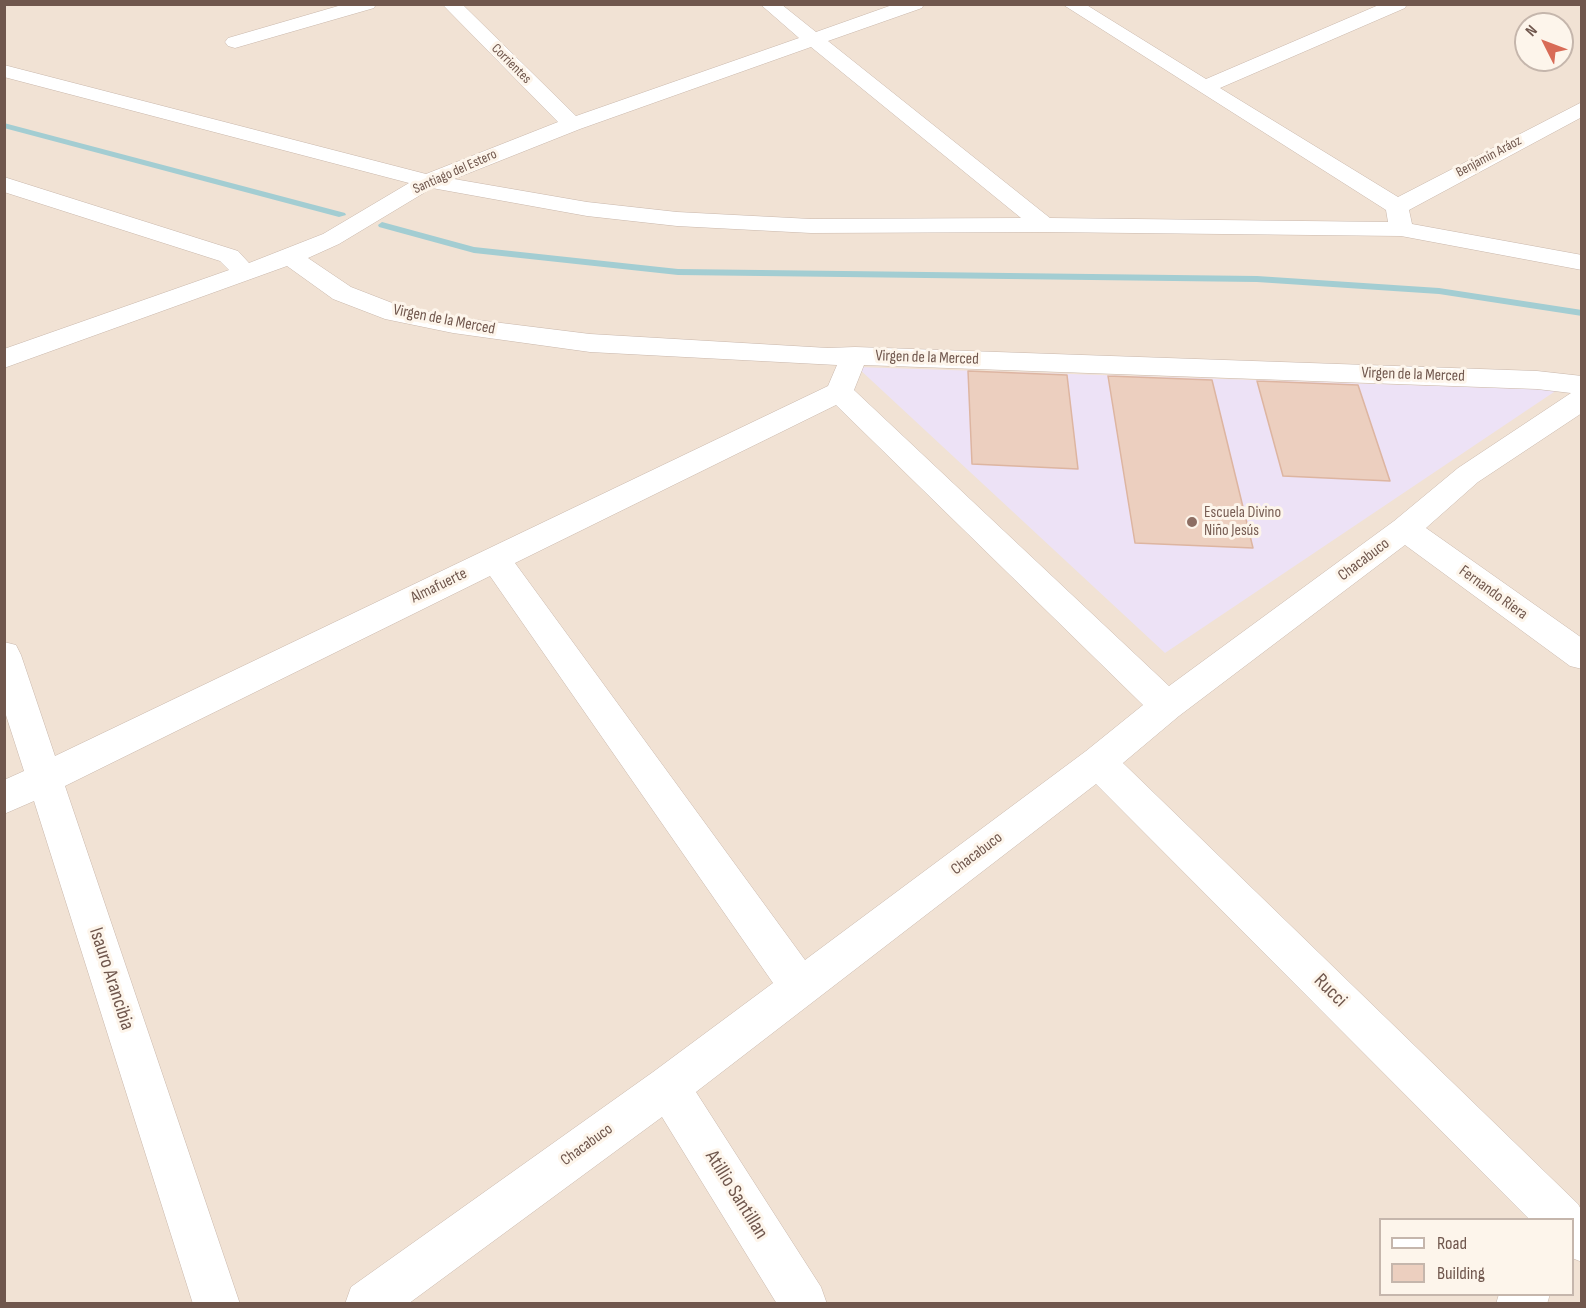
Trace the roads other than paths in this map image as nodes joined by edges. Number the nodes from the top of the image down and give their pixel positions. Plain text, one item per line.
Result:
1 (367, 4) edge
2 (451, 4) edge
3 (769, 4) edge
4 (915, 4) edge
5 (1071, 4) edge
6 (1398, 4) edge
7 (814, 39) junction
8 (235, 42) dead end
9 (4, 71) edge
10 (1205, 87) junction
11 (1581, 108) edge
12 (572, 124) junction
13 (428, 181) junction
14 (4, 184) edge
15 (1399, 218) junction
16 (1044, 225) junction
17 (290, 257) junction
18 (1581, 263) edge
19 (245, 273) junction
20 (855, 356) junction
21 (4, 359) edge
22 (1581, 385) edge
23 (839, 392) junction
24 (1581, 399) edge
25 (1405, 530) junction
26 (495, 559) junction
27 (4, 655) edge
28 (1581, 656) edge
29 (1167, 706) junction
30 (1098, 762) junction
31 (45, 778) junction
32 (4, 798) edge
33 (800, 987) junction
34 (668, 1087) junction
35 (1560, 1218) edge
36 (218, 1304) edge
37 (368, 1304) edge
38 (804, 1304) edge

1 - 8 street
2 - 12 street, Corrientes
3 - 7 street
4 - 7 street, Santiago del Estero
5 - 10 street
6 - 10 street
7 - 12 street, Santiago del Estero
7 - 16 street
9 - 13 street
10 - 15 street
11 - 15 street, Benjamín Aráoz
12 - 13 street, Santiago del Estero
13 - 16 street
13 - 17 street, Santiago del Estero
14 - 19 street
15 - 16 street
15 - 18 street
17 - 19 street, Santiago del Estero
17 - 20 street, Virgen de la Merced
19 - 21 street, Santiago del Estero
20 - 22 street, Virgen de la Merced
20 - 23 street
23 - 26 street, Almafuerte
23 - 29 street
24 - 25 street, Chacabuco
25 - 28 street, Fernando Riera
25 - 29 street, Chacabuco
26 - 31 street, Almafuerte
26 - 33 street
27 - 31 street, Isauro Arancibia
29 - 30 street, Chacabuco
30 - 33 street, Chacabuco
30 - 35 street, Rucci
31 - 32 street, Almafuerte
31 - 36 street, Isauro Arancibia
33 - 34 street, Chacabuco
34 - 37 street, Chacabuco
34 - 38 street, Atillio Santillan

